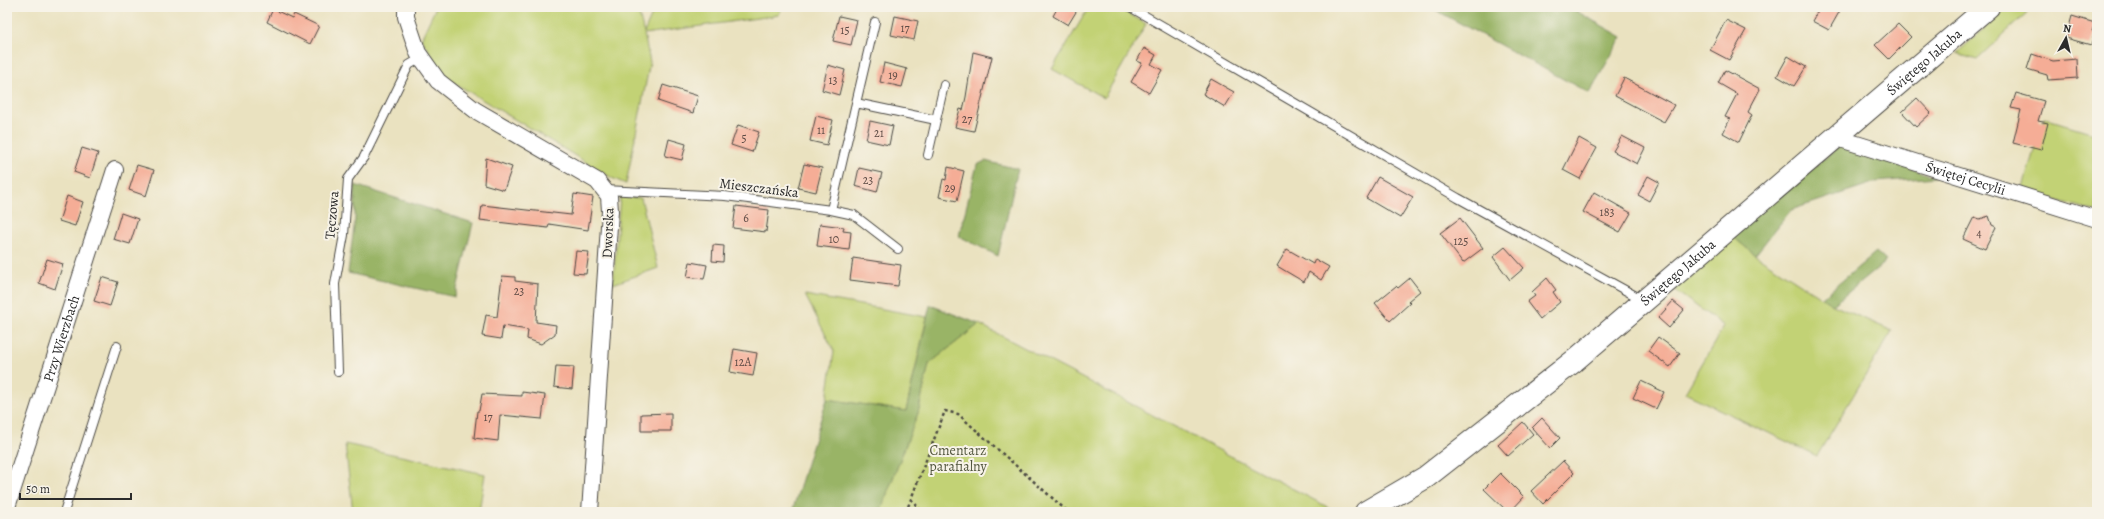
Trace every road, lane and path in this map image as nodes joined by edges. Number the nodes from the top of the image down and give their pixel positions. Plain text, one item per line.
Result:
1 (406, 7) edge
2 (1130, 7) edge
3 (1982, 10) edge
4 (875, 22) dead end
5 (421, 58) junction
6 (944, 85) dead end
7 (856, 103) junction
8 (936, 120) junction
9 (1834, 137) junction
10 (928, 155) dead end
11 (115, 170) dead end
12 (604, 190) junction
13 (831, 210) junction
14 (2097, 219) edge
15 (898, 249) dead end
16 (1643, 301) junction
17 (117, 346) dead end
18 (338, 372) dead end
19 (910, 499) junction
20 (7, 507) edge
21 (64, 512) edge
22 (590, 512) edge
23 (906, 512) edge
24 (922, 512) edge
25 (1068, 512) edge
26 (1366, 512) edge

1 - 5 street, Dworska
2 - 16 lane
3 - 9 street, Świętego Jakuba
4 - 7 lane
5 - 12 street, Dworska
5 - 18 lane, Tęczowa
6 - 8 lane
7 - 8 lane
7 - 13 lane
8 - 10 lane
9 - 14 street, Świętej Cecylii
9 - 16 street, Świętego Jakuba
11 - 20 street, Przy Wierzbach
12 - 13 lane, Mieszczańska
12 - 22 street, Dworska
13 - 15 lane, Mieszczańska
16 - 26 street, Świętego Jakuba
17 - 21 lane
19 - 23 path
19 - 24 path
19 - 25 path

